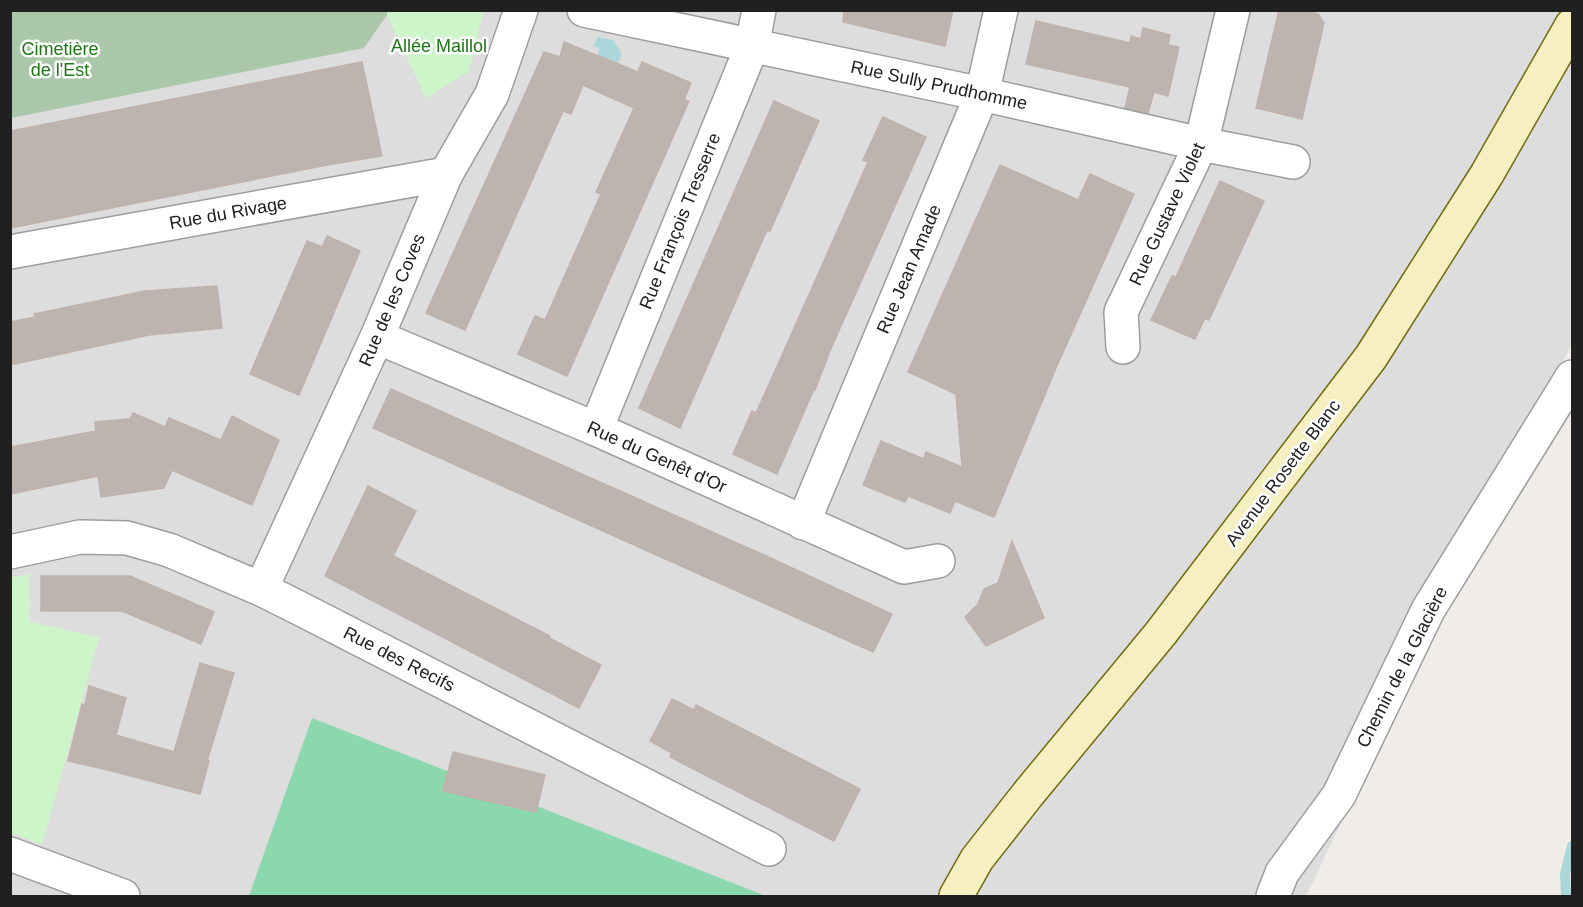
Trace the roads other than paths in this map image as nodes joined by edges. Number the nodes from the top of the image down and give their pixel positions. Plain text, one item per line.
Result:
1 (520, 10) edge
2 (584, 10) edge
3 (759, 10) edge
4 (1001, 10) edge
5 (1233, 10) edge
6 (1572, 25) edge
7 (752, 46) junction
8 (982, 94) junction
9 (1201, 144) junction
10 (1293, 162) dead end
11 (446, 174) junction
12 (10, 252) edge
13 (377, 337) junction
14 (1123, 347) dead end
15 (1572, 377) edge
16 (596, 429) junction
17 (803, 522) junction
18 (10, 552) edge
19 (939, 561) dead end
20 (261, 589) junction
21 (769, 849) dead end
22 (10, 854) edge
23 (123, 897) edge
24 (956, 897) edge
25 (1273, 897) edge

1 - 11 street, Rue de les Coves
2 - 7 street, Rue Sully Prudhomme
3 - 7 street, Rue François Tresserre
4 - 8 street, Rue Jean Amade
5 - 9 street, Rue Gustave Violet
6 - 24 main road, Avenue Rosette Blanc
7 - 8 street, Rue Sully Prudhomme
7 - 16 street, Rue François Tresserre
8 - 9 street, Rue Sully Prudhomme
8 - 17 street, Rue Jean Amade
9 - 10 street, Rue Sully Prudhomme
9 - 14 street, Rue Gustave Violet
11 - 12 street, Rue du Rivage
11 - 13 street, Rue de les Coves
13 - 16 street, Rue du Genêt d'Or
13 - 20 street, Rue de les Coves
15 - 25 street, Chemin de la Glacière
16 - 17 street, Rue du Genêt d'Or
17 - 19 street, Rue du Genêt d'Or
18 - 20 street, Rue des Recifs
20 - 21 street, Rue des Recifs
22 - 23 street

